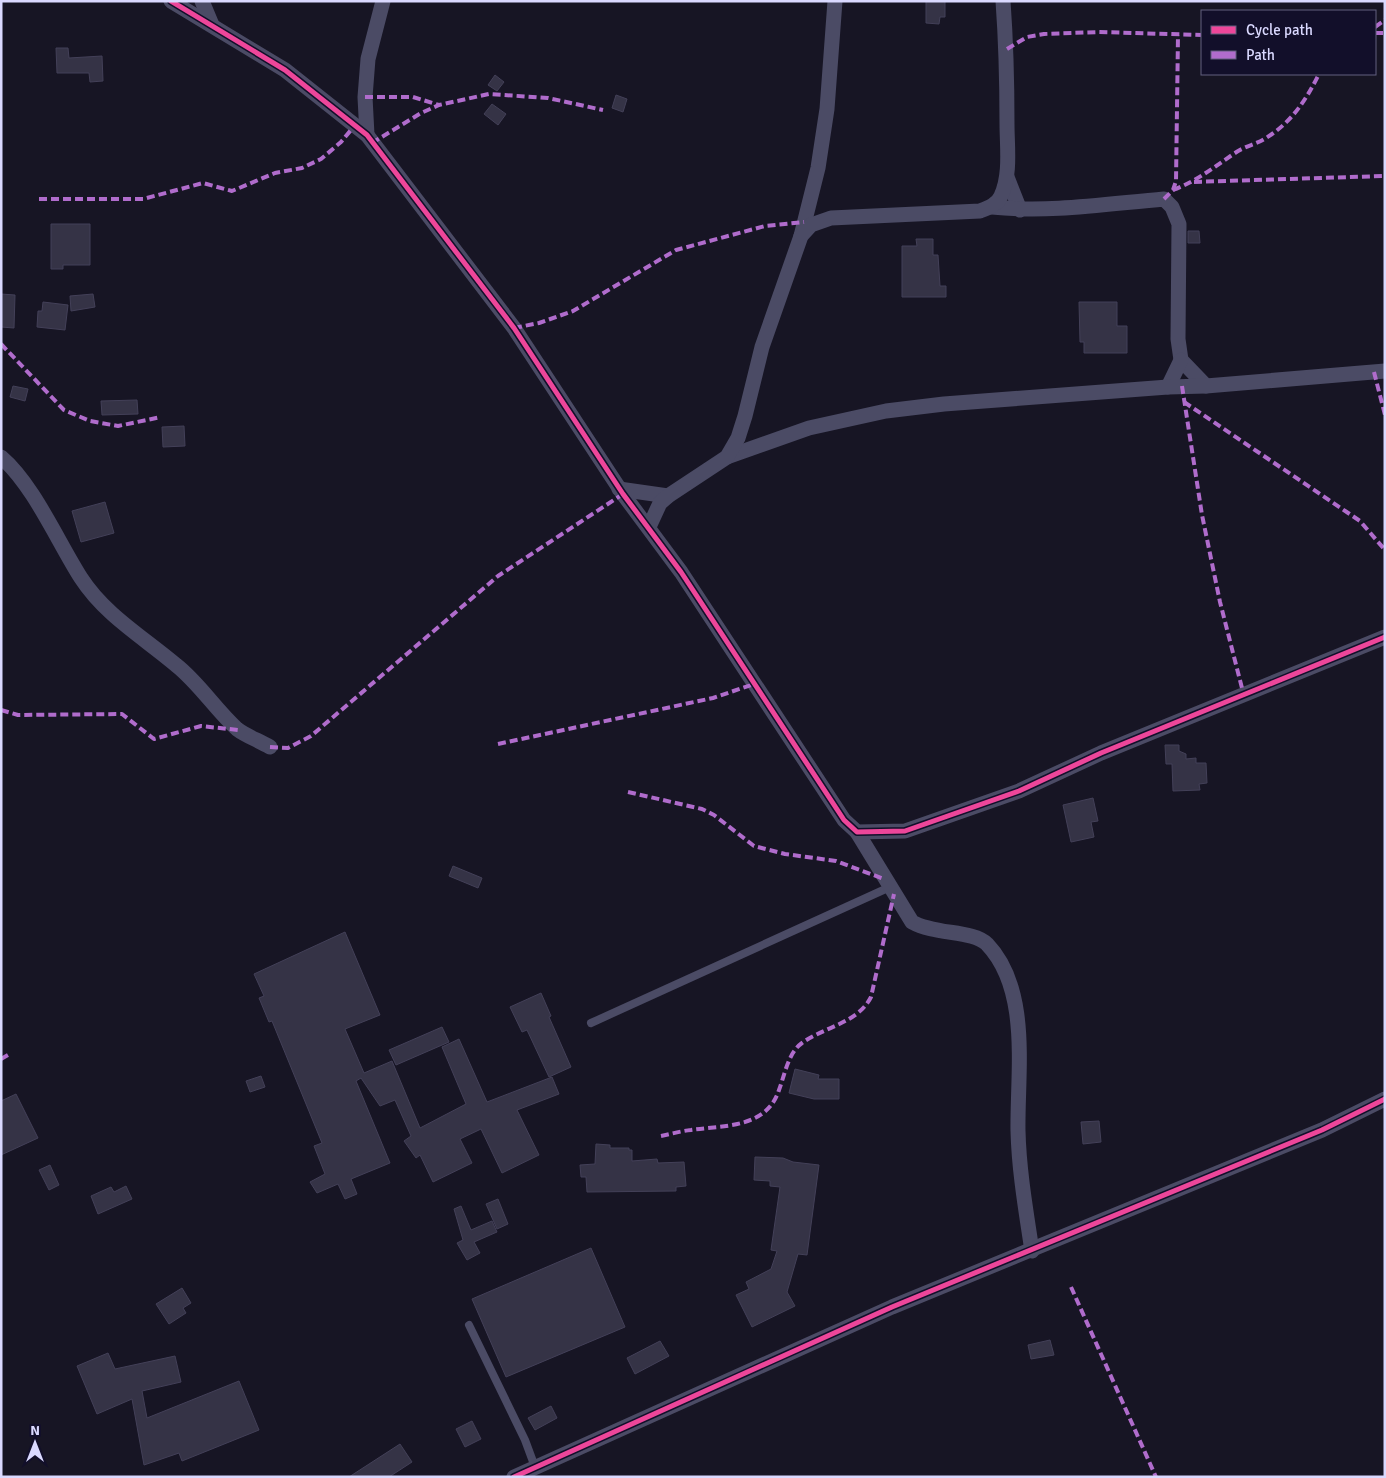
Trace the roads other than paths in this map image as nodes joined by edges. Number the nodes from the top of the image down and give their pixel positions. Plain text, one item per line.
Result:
1 (171, 1) edge
2 (202, 1) edge
3 (383, 1) edge
4 (835, 1) edge
5 (1003, 1) edge
6 (212, 25) junction
7 (367, 135) junction
8 (1007, 177) junction
9 (992, 207) junction
10 (1020, 210) junction
11 (801, 236) junction
12 (1181, 360) junction
13 (1385, 371) edge
14 (1168, 386) junction
15 (1206, 386) junction
16 (1, 457) edge
17 (727, 457) junction
18 (619, 489) junction
19 (668, 496) junction
20 (649, 527) junction
21 (1385, 637) edge
22 (270, 747) dead end
23 (857, 832) junction
24 (890, 888) junction
25 (591, 1023) dead end
26 (1385, 1099) edge
27 (1032, 1251) junction
28 (470, 1325) dead end
29 (535, 1467) junction
30 (514, 1477) edge

1 - 6 street
2 - 6 street
3 - 7 street
4 - 11 street
5 - 8 street
6 - 7 street
7 - 18 street
8 - 9 street
8 - 10 street
9 - 10 street
9 - 11 street
10 - 12 street
11 - 17 street
12 - 14 street
12 - 15 street
13 - 15 street
14 - 15 street
14 - 17 street
16 - 22 street
17 - 19 street
18 - 19 street
18 - 20 street
19 - 20 street
20 - 23 street
21 - 23 street
23 - 24 street
24 - 25 lane
24 - 27 street
26 - 27 street
27 - 29 street
28 - 29 lane
29 - 30 street

